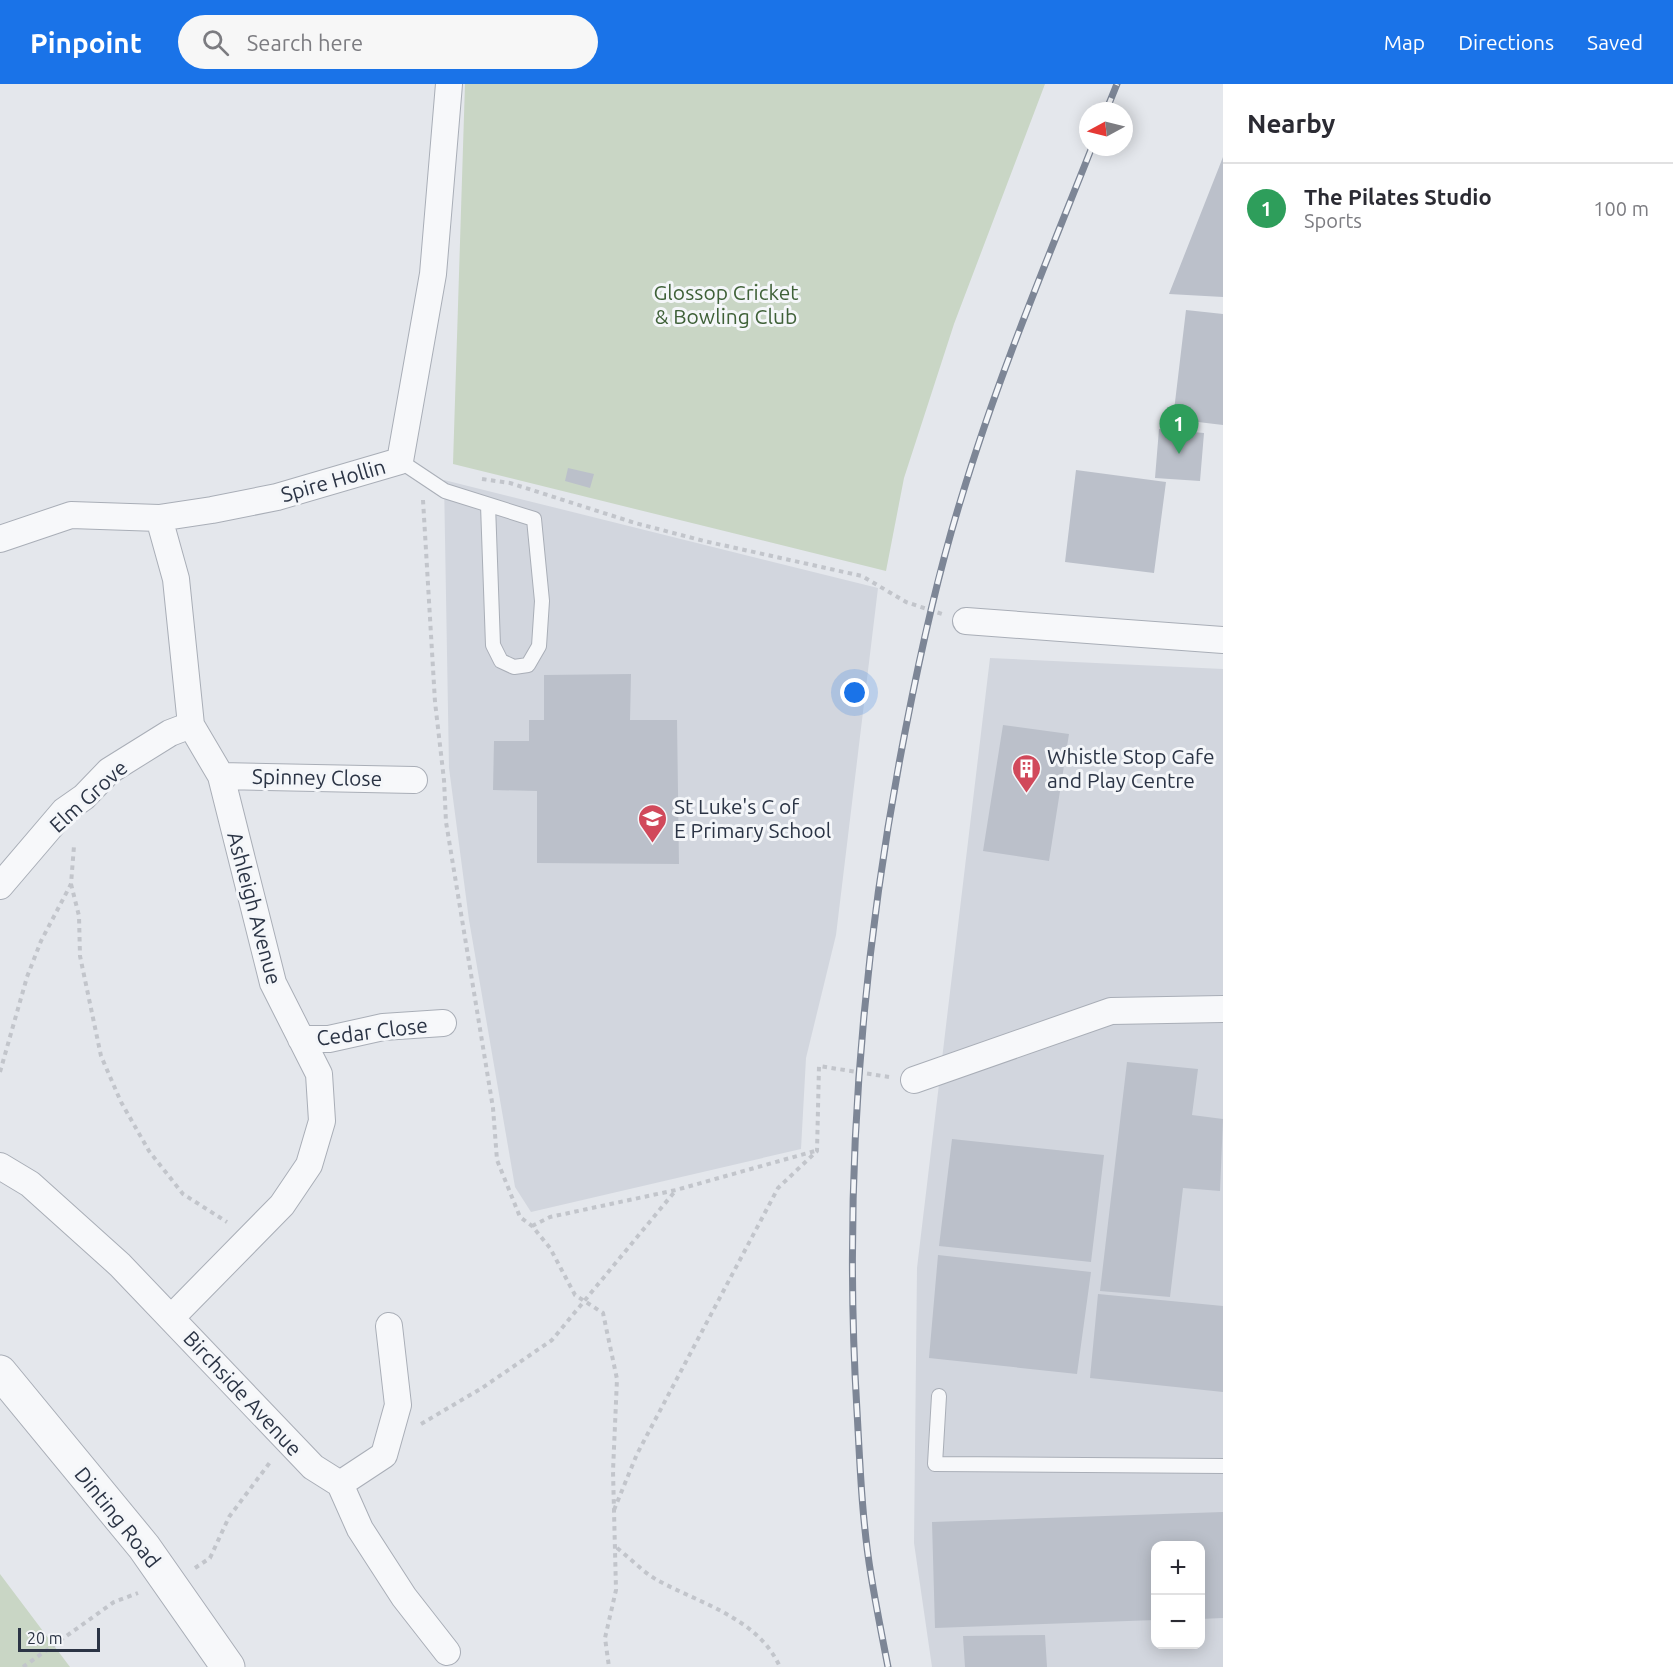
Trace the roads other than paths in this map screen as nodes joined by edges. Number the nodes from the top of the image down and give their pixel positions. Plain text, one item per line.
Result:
1 (449, 84) edge
2 (400, 461) junction
3 (489, 505) junction
4 (159, 518) junction
5 (3, 532) edge
6 (966, 621) road end
7 (1223, 640) edge
8 (191, 725) junction
9 (221, 776) junction
10 (414, 780) dead end
11 (0, 886) edge
12 (1223, 1009) edge
13 (443, 1023) dead end
14 (301, 1039) junction
15 (914, 1080) road end
16 (0, 1166) edge
17 (172, 1317) junction
18 (389, 1326) dead end
19 (0, 1372) edge
20 (939, 1396) dead end
21 (1223, 1466) edge
22 (340, 1484) junction
23 (447, 1652) dead end
24 (228, 1667) edge

1 - 2 street, Spire Hollin
2 - 3 lane
2 - 4 street, Spire Hollin
3 - 3 lane
4 - 5 street, Spire Hollin
4 - 8 street, Ashleigh Avenue
6 - 7 street
8 - 9 street, Ashleigh Avenue
8 - 11 street, Elm Grove
9 - 10 street, Spinney Close
9 - 14 street, Ashleigh Avenue
12 - 15 street
13 - 14 street, Cedar Close
14 - 17 street, Ashleigh Avenue
16 - 17 street, Birchside Avenue
17 - 22 street, Birchside Avenue
18 - 22 street
19 - 24 street, Dinting Road
20 - 21 lane
22 - 23 street

